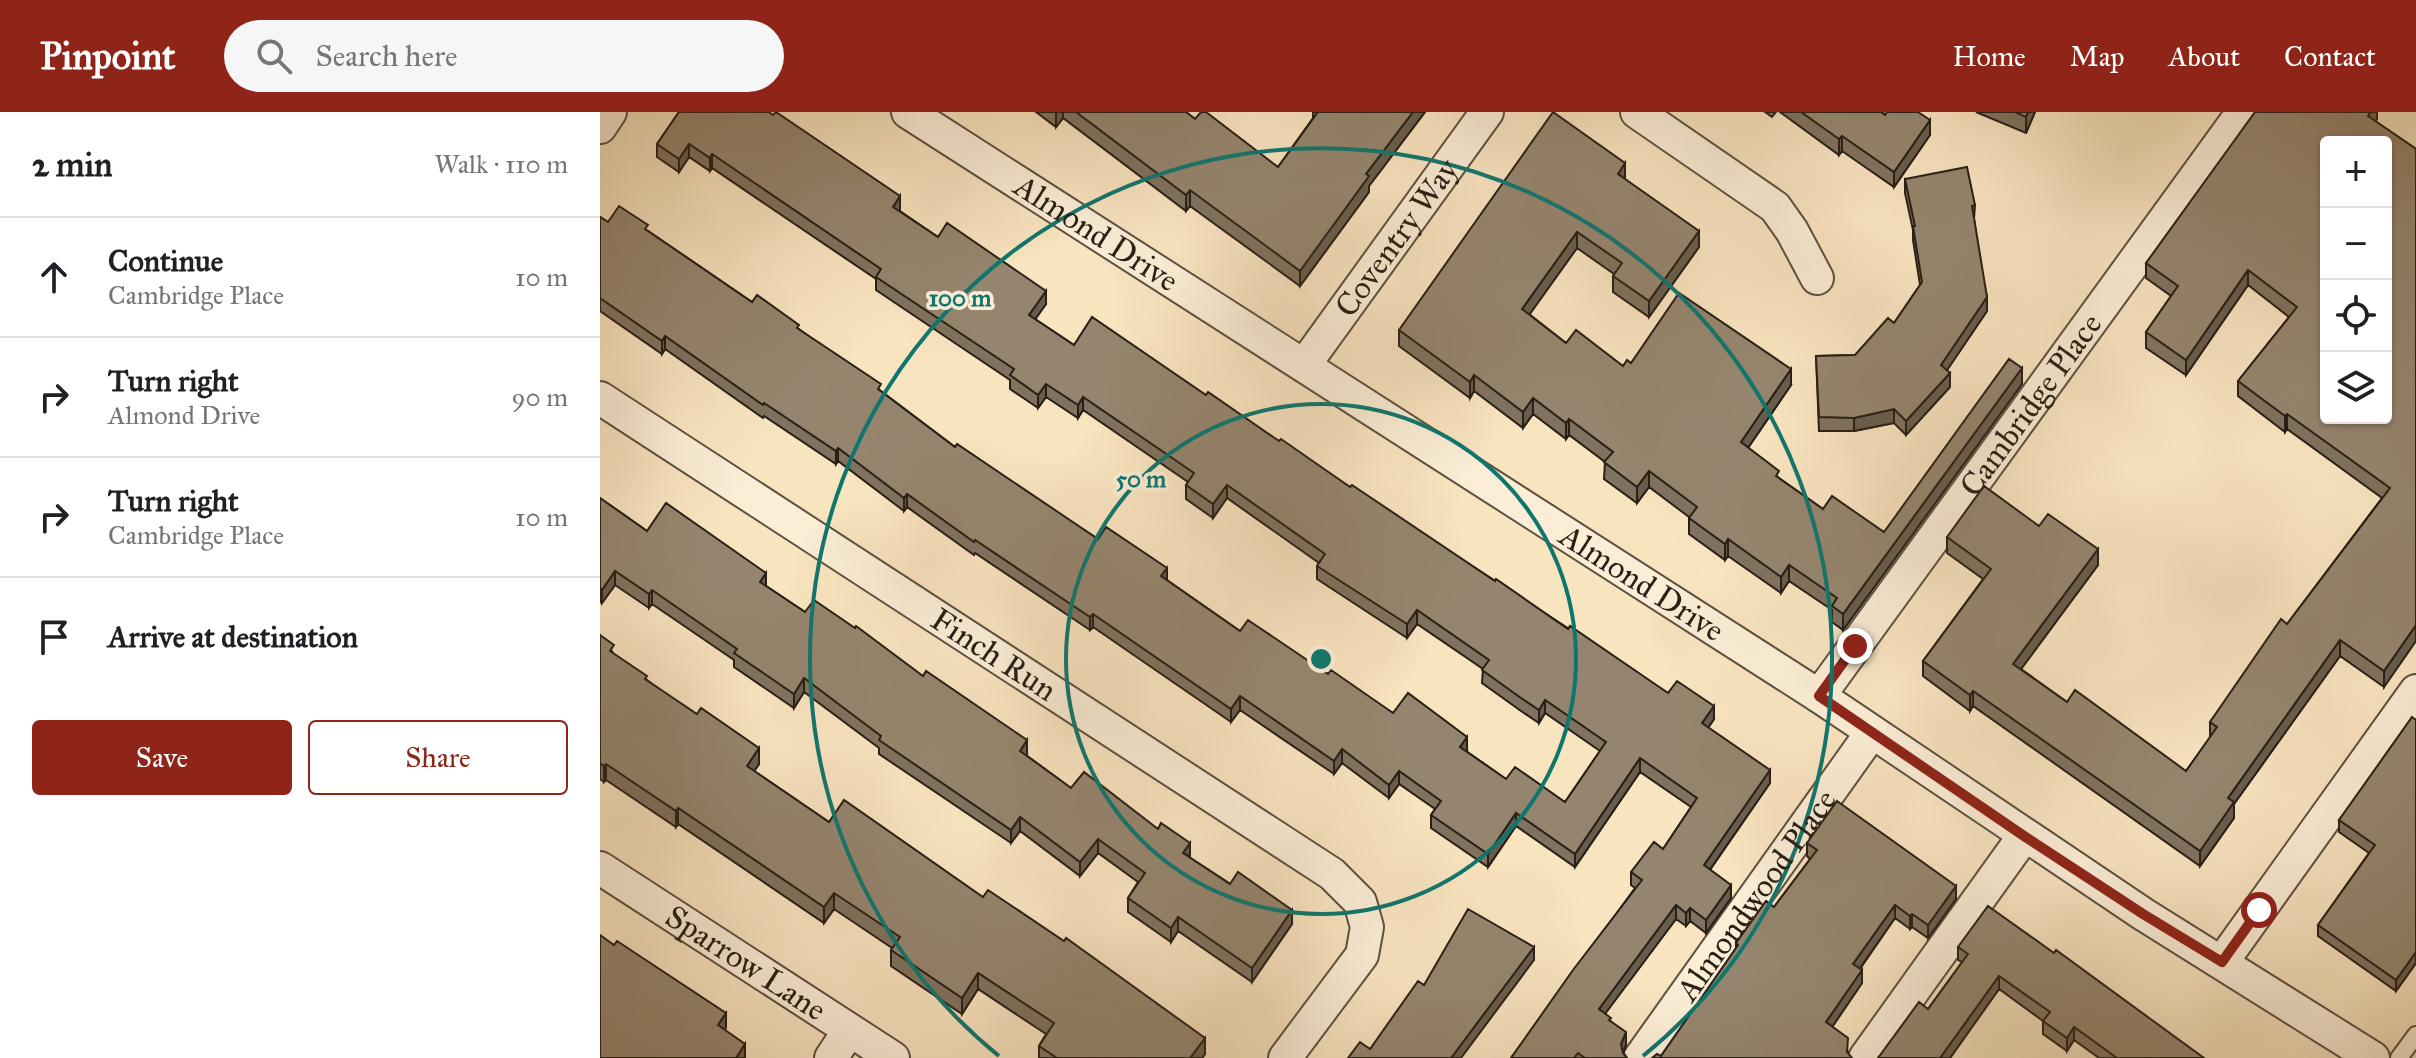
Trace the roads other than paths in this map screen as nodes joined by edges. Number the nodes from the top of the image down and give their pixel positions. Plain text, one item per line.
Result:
1 (610, 112) edge
2 (908, 112) edge
3 (1487, 112) edge
4 (1637, 112) edge
5 (2243, 112) edge
6 (600, 127) edge
7 (1817, 278) dead end
8 (1305, 364) junction
9 (600, 398) edge
10 (2416, 691) edge
11 (1819, 696) junction
12 (1872, 732) junction
13 (2024, 836) junction
14 (600, 868) edge
15 (2222, 962) junction
16 (849, 1031) junction
17 (2416, 1035) edge
18 (831, 1058) edge
19 (893, 1058) edge
20 (1285, 1058) edge
21 (1640, 1058) edge
22 (1865, 1058) edge
23 (2373, 1058) edge
24 (2399, 1058) edge

1 - 6 street
2 - 8 street, Almond Drive
3 - 8 street, Coventry Way
4 - 7 street
5 - 11 street, Cambridge Place
8 - 11 street, Almond Drive
9 - 20 street, Finch Run
10 - 15 street
11 - 12 street, Almond Drive
12 - 13 street, Almond Drive
12 - 21 street, Almondwood Place
13 - 15 street, Almond Drive
13 - 22 street
14 - 16 street, Sparrow Lane
15 - 23 street, Almond Drive
16 - 18 street
16 - 19 street, Sparrow Lane
17 - 24 lane

